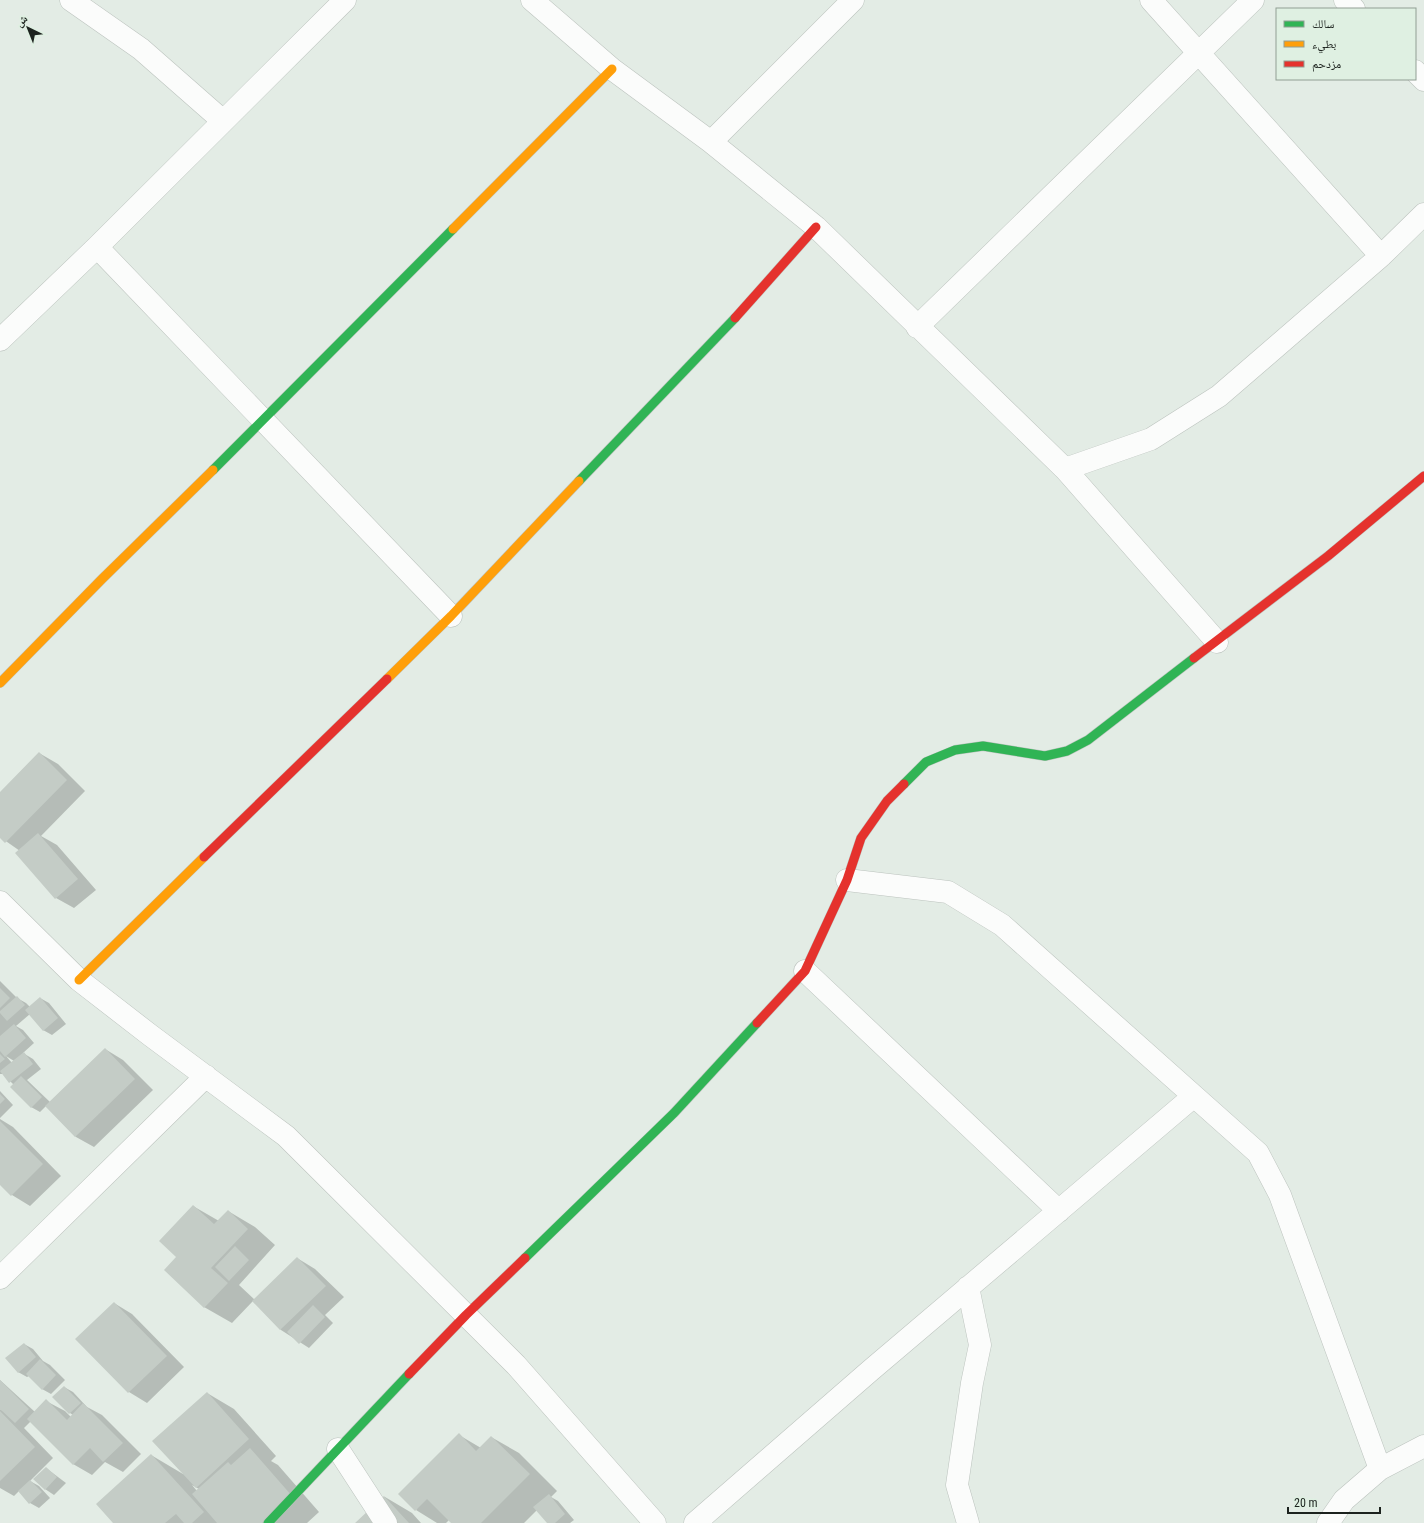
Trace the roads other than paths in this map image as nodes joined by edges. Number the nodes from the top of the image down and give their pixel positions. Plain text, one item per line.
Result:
1 (71, 0) edge
2 (344, 0) edge
3 (532, 0) edge
4 (853, 0) edge
5 (1150, 0) edge
6 (1253, 0) edge
7 (1345, 0) edge
8 (1353, 8) edge
9 (1199, 53) junction
10 (612, 69) junction
11 (1416, 72) edge
12 (1424, 80) edge
13 (223, 121) junction
14 (711, 142) junction
15 (1424, 214) edge
16 (816, 227) junction
17 (97, 247) junction
18 (1381, 256) junction
19 (917, 327) junction
20 (0, 340) edge
21 (263, 421) junction
22 (1065, 469) junction
23 (1424, 476) edge
24 (451, 616) junction
25 (1217, 642) junction
26 (0, 683) edge
27 (847, 880) junction
28 (0, 902) edge
29 (805, 971) junction
30 (79, 980) junction
31 (206, 1076) junction
32 (1194, 1096) junction
33 (1059, 1211) junction
34 (0, 1278) edge
35 (968, 1287) junction
36 (466, 1315) junction
37 (1424, 1446) edge
38 (338, 1449) junction
39 (1380, 1469) junction
40 (268, 1523) edge
41 (386, 1523) edge
42 (655, 1523) edge
43 (695, 1523) edge
44 (968, 1523) edge
45 (1328, 1523) edge

1 - 13 street
2 - 13 street
3 - 10 street
4 - 14 street
5 - 9 street
6 - 9 street
7 - 8 street
9 - 18 street
9 - 19 street
10 - 14 street
10 - 21 street
11 - 12 street
13 - 17 street
14 - 16 street
15 - 18 street
16 - 19 street
16 - 24 street
17 - 20 street
17 - 21 street
18 - 22 street
19 - 22 street
21 - 24 street
21 - 26 street
22 - 25 street
23 - 25 street
24 - 30 street
25 - 27 street
27 - 29 street
27 - 32 street
28 - 30 street
29 - 33 street
29 - 36 street
30 - 31 street
31 - 34 street
31 - 36 street
32 - 33 street
32 - 39 street
33 - 35 street
35 - 43 street
35 - 44 street
36 - 38 street
36 - 42 street
37 - 39 street
38 - 40 street
38 - 41 street
39 - 45 street

